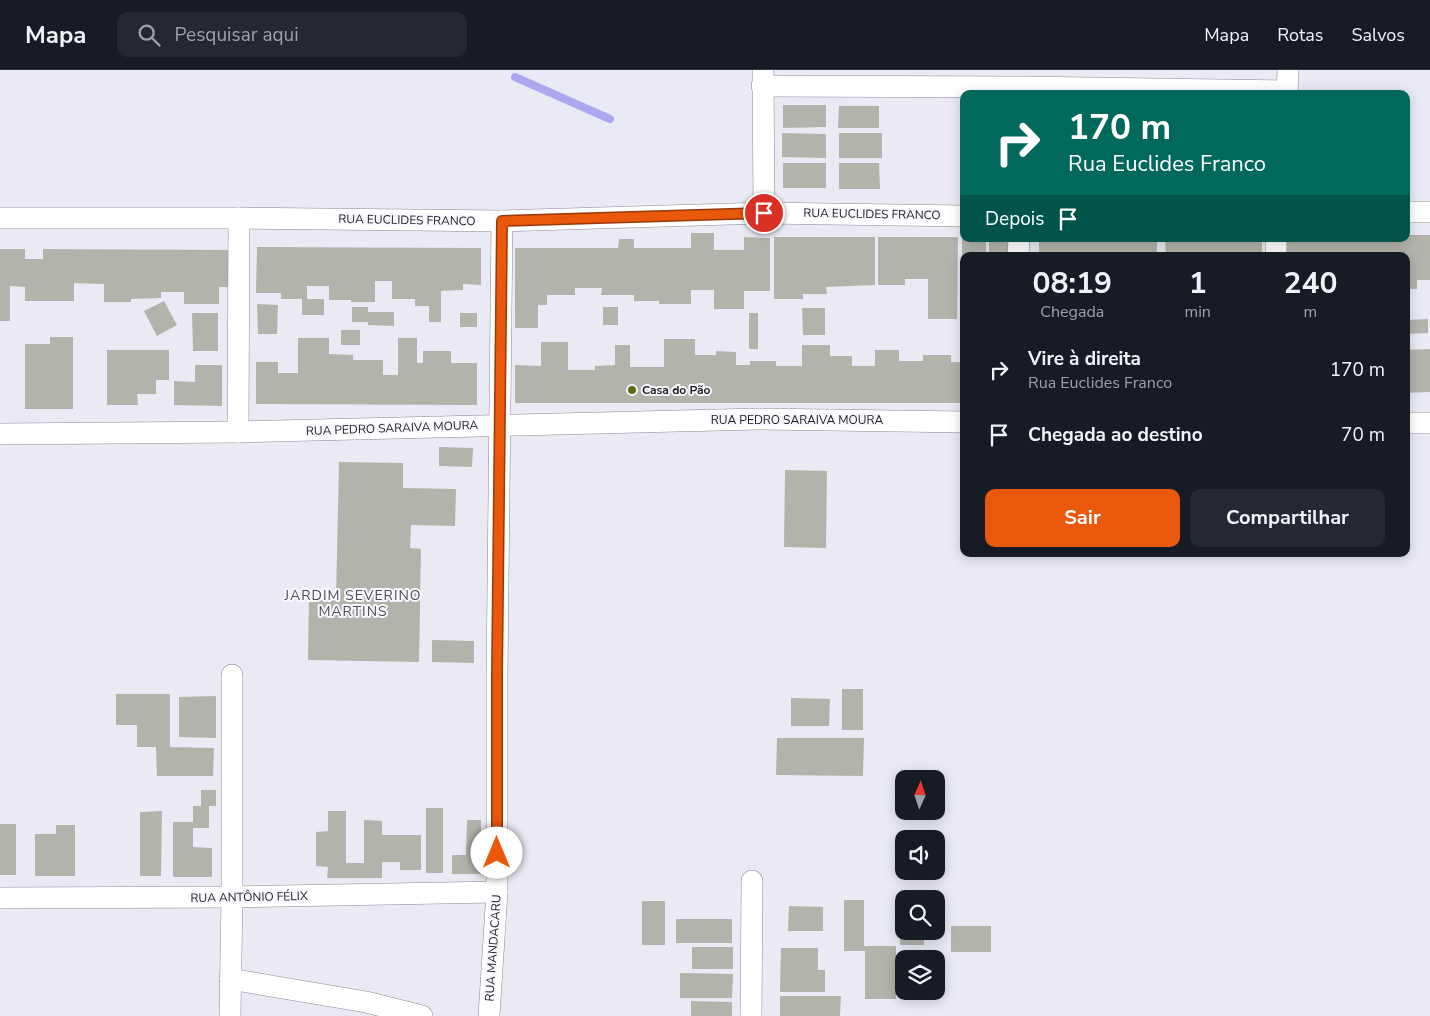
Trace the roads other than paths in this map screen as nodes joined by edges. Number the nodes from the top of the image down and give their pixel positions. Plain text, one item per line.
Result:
1 (1288, 70) edge
2 (762, 78) edge
3 (1023, 84) edge
4 (1221, 90) edge
5 (1287, 90) edge
6 (1410, 212) edge
7 (1430, 212) edge
8 (764, 213) junction
9 (960, 216) edge
10 (0, 218) edge
11 (239, 218) junction
12 (502, 221) junction
13 (960, 422) edge
14 (1410, 423) edge
15 (1430, 423) edge
16 (500, 424) junction
17 (238, 432) junction
18 (0, 434) edge
19 (232, 676) dead end
20 (752, 881) dead end
21 (497, 892) junction
22 (232, 897) junction
23 (0, 898) edge
24 (230, 979) junction
25 (230, 1016) edge
26 (422, 1016) edge
27 (489, 1016) edge
28 (751, 1016) edge

1 - 5 street
2 - 3 street
2 - 8 street
3 - 4 street
6 - 7 street
8 - 9 street, RUA EUCLIDES FRANCO
8 - 12 street, RUA EUCLIDES FRANCO
10 - 11 street, RUA EUCLIDES FRANCO
11 - 12 street, RUA EUCLIDES FRANCO
11 - 17 street
12 - 16 street, RUA MANDACARU
13 - 16 street, RUA PEDRO SARAIVA MOURA
14 - 15 street
16 - 17 street, RUA PEDRO SARAIVA MOURA
16 - 21 street, RUA MANDACARU
17 - 18 street, RUA PEDRO SARAIVA MOURA
19 - 22 street
20 - 28 street
21 - 22 street, RUA ANTÔNIO FÉLIX
21 - 27 street, RUA MANDACARU
22 - 23 street, RUA ANTÔNIO FÉLIX
22 - 24 street
24 - 25 street
24 - 26 street

